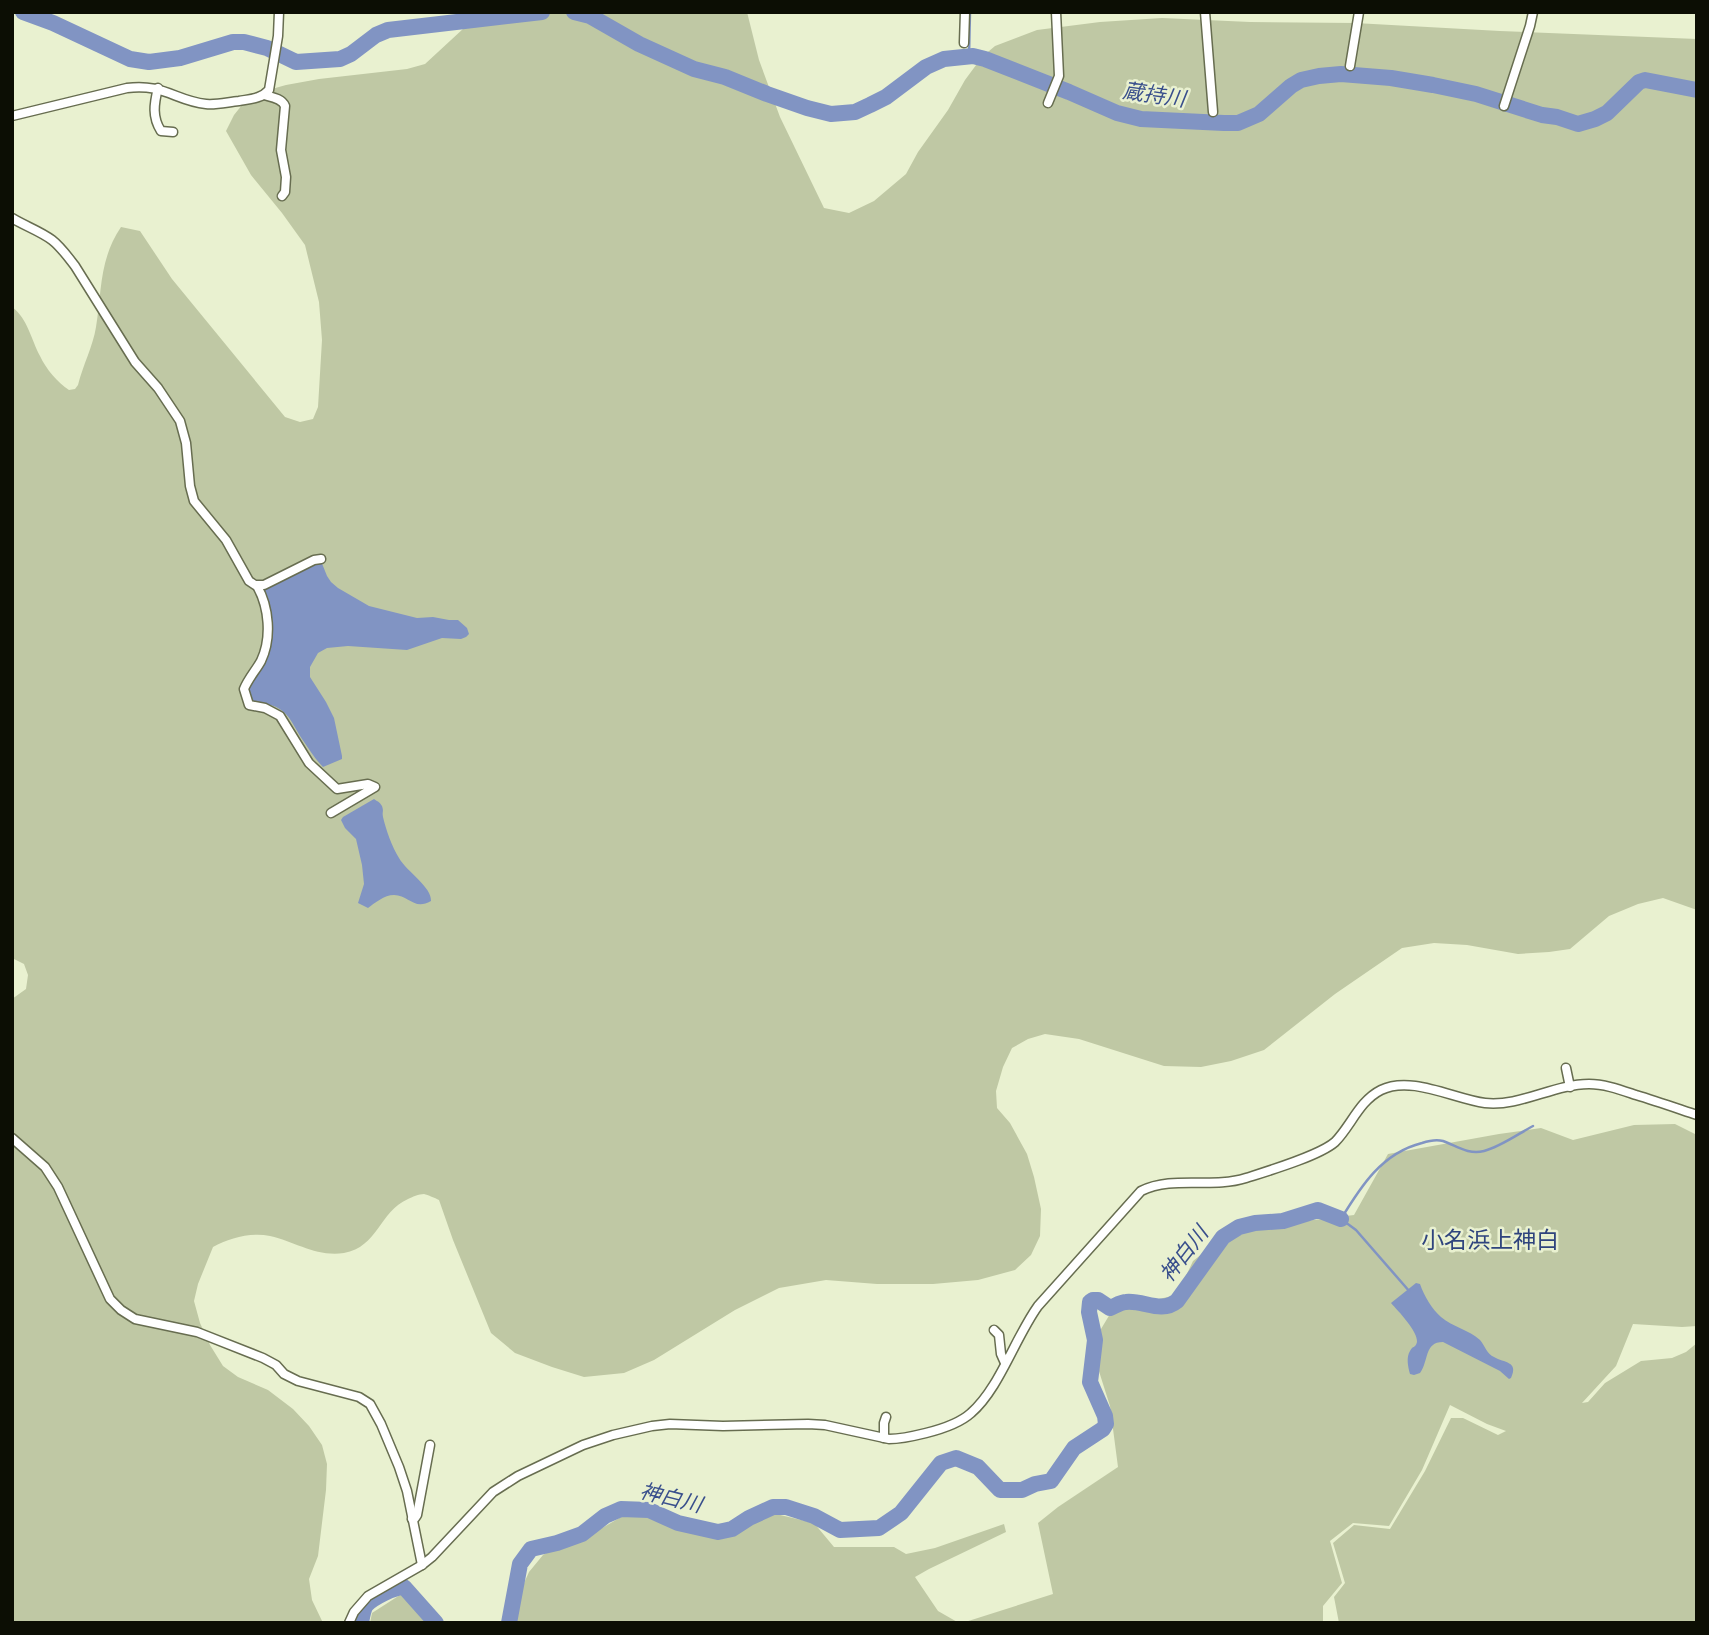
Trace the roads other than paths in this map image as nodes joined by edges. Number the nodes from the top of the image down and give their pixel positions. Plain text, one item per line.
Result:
1 (278, 12) edge
2 (965, 12) edge
3 (1056, 12) edge
4 (1205, 12) edge
5 (1359, 12) edge
6 (1533, 12) edge
7 (964, 43) dead end
8 (1350, 66) dead end
9 (158, 88) junction
10 (264, 95) junction
11 (1048, 103) dead end
12 (1504, 106) dead end
13 (1213, 112) dead end
14 (12, 116) edge
15 (173, 132) dead end
16 (282, 196) dead end
17 (12, 218) edge
18 (321, 559) dead end
19 (257, 586) junction
20 (331, 813) dead end
21 (1566, 1068) dead end
22 (1570, 1087) junction
23 (1697, 1115) edge
24 (12, 1138) edge
25 (994, 1330) dead end
26 (1005, 1363) junction
27 (886, 1417) dead end
28 (884, 1438) junction
29 (429, 1445) dead end
30 (412, 1519) junction
31 (422, 1565) junction
32 (349, 1623) edge

1 - 10 street
2 - 7 street
3 - 11 street
4 - 13 street
5 - 8 street
6 - 12 street
9 - 10 street
9 - 14 street
9 - 15 street
10 - 16 street
17 - 19 street
18 - 19 street
19 - 20 street
21 - 22 street
22 - 23 street
22 - 26 street
24 - 30 street
25 - 26 street
26 - 28 street
27 - 28 street
28 - 31 street
29 - 30 street
30 - 31 street
31 - 32 street

